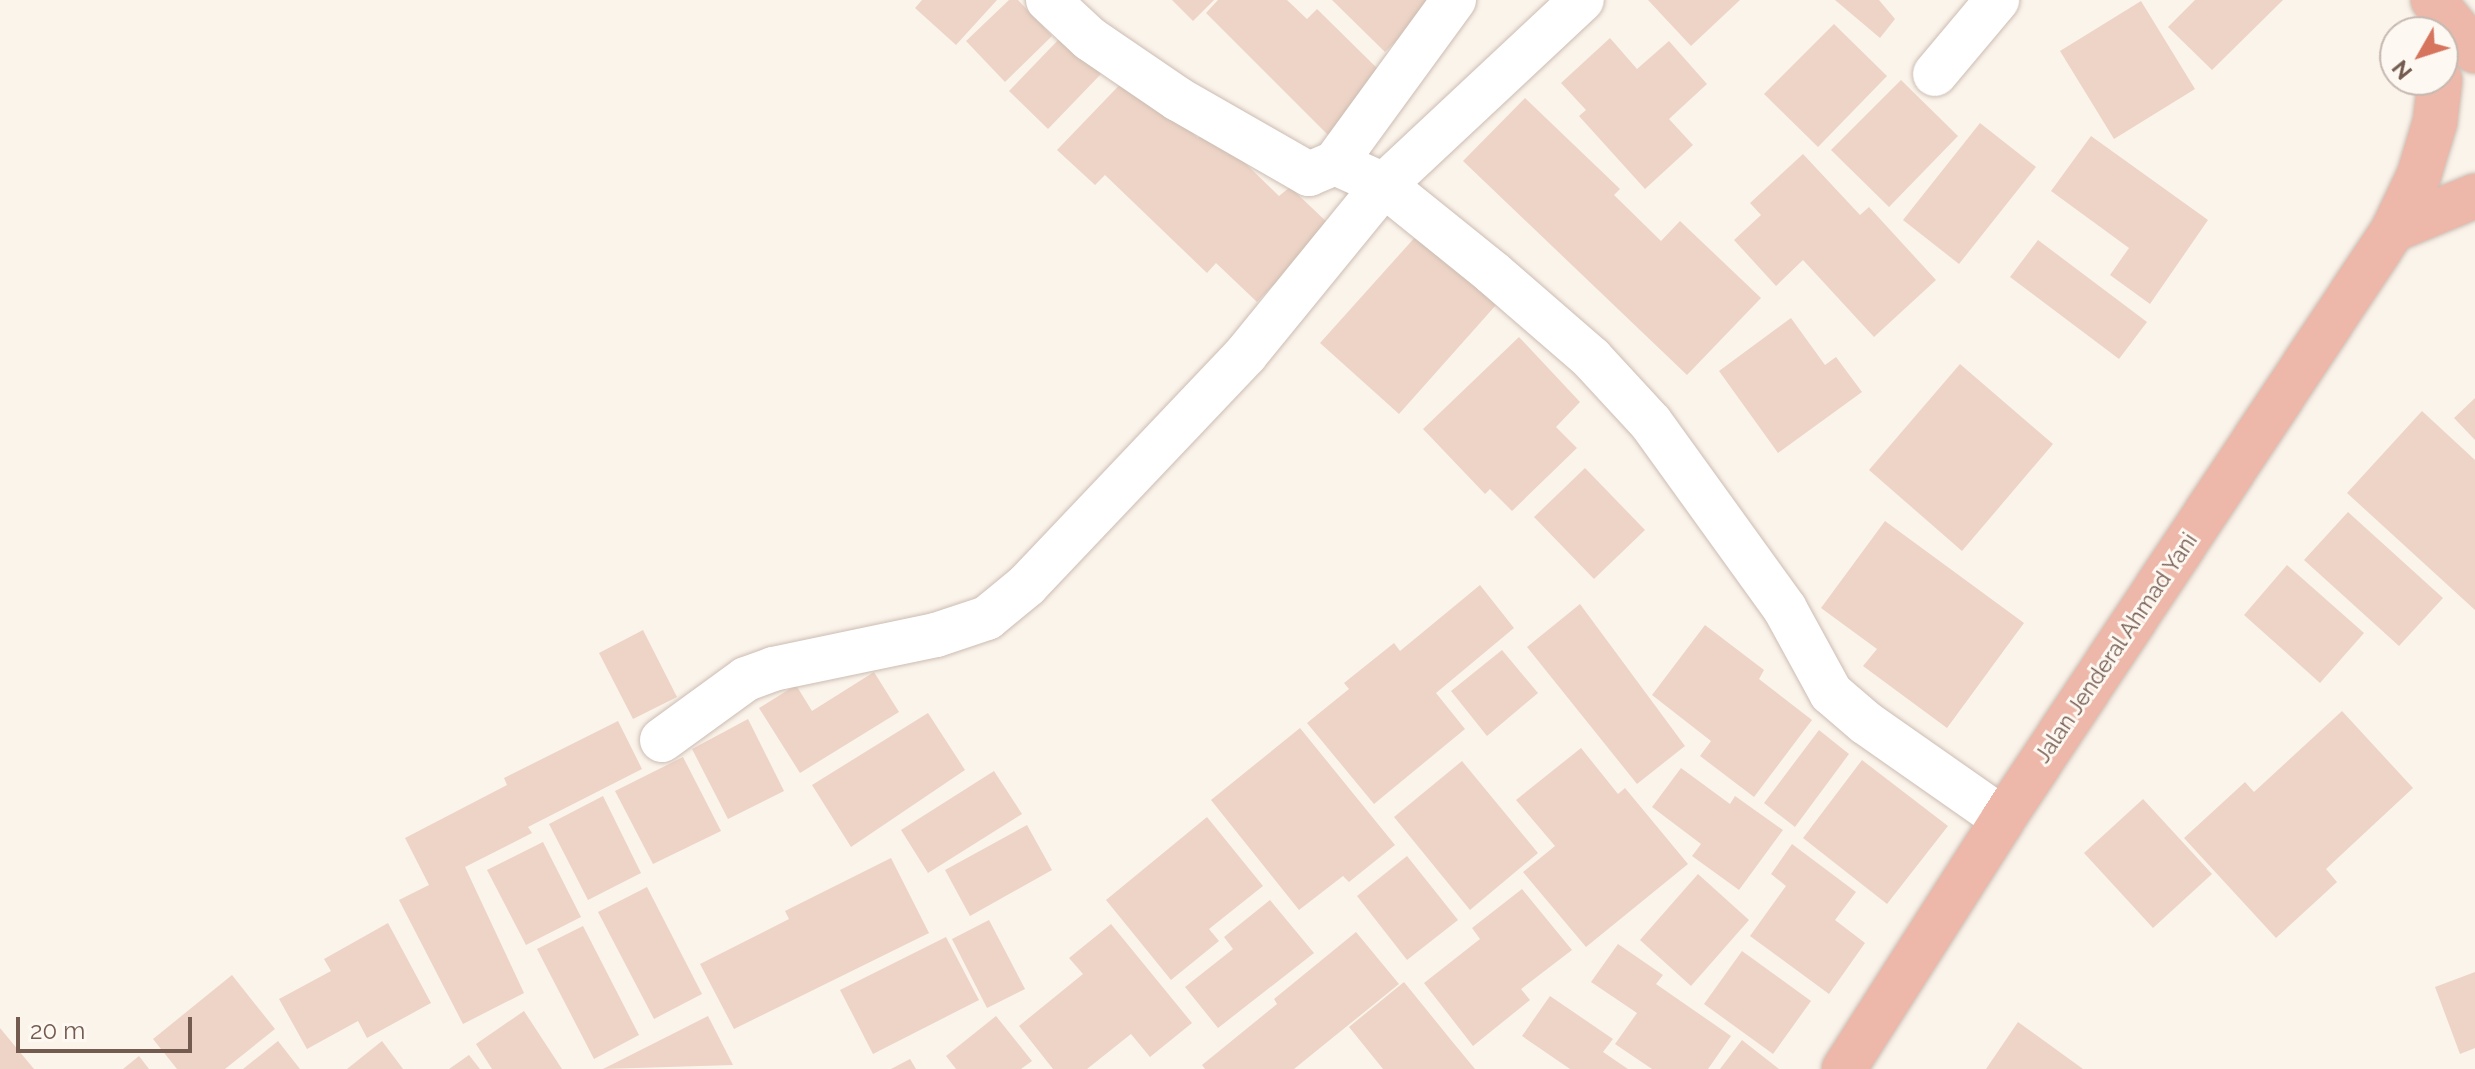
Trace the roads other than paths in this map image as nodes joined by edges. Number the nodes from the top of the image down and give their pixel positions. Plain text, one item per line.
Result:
1 (1048, 0) edge
2 (1454, 0) edge
3 (1582, 0) edge
4 (1997, 0) edge
5 (2439, 14) edge
6 (2475, 51) edge
7 (1935, 74) dead end
8 (2438, 96) edge
9 (1335, 163) junction
10 (1384, 185) junction
11 (2475, 196) edge
12 (2393, 230) junction
13 (662, 740) dead end
14 (2003, 819) junction
15 (1844, 1069) edge

1 - 9 street
2 - 9 street
3 - 10 street
4 - 7 street
5 - 6 highway
8 - 12 highway, Jalan Jenderal Ahmad Yani
9 - 10 street
10 - 13 street
10 - 14 street
11 - 12 highway
12 - 14 highway, Jalan Jenderal Ahmad Yani
14 - 15 highway, Jalan Jenderal Ahmad Yani

